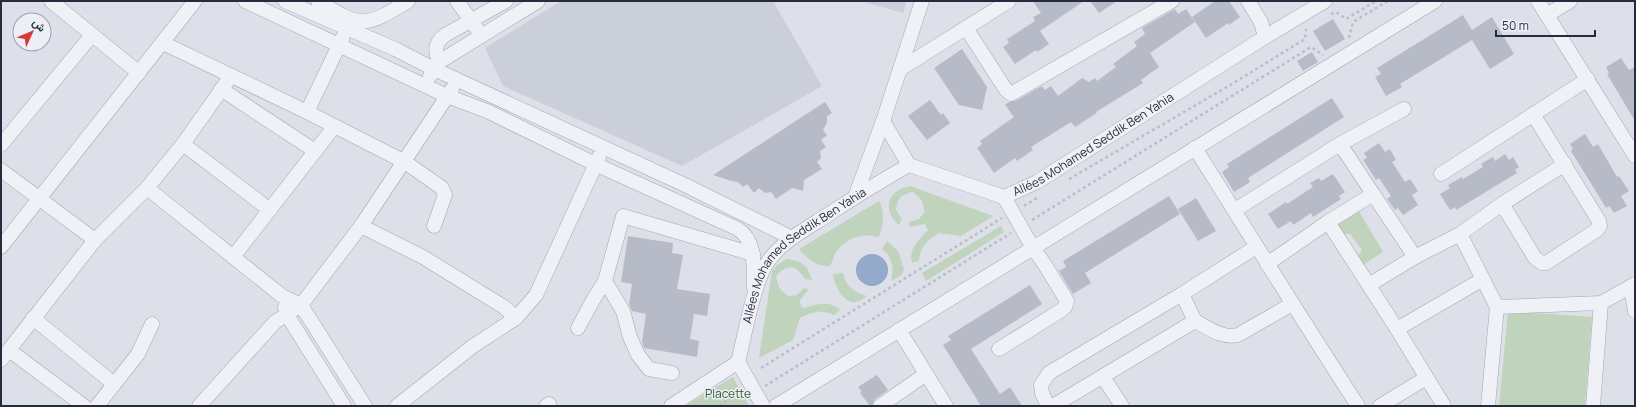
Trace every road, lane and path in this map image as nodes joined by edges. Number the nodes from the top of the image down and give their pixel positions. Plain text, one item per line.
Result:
1 (51, 1) edge
2 (195, 1) edge
3 (245, 1) edge
4 (285, 1) edge
5 (318, 1) edge
6 (408, 1) edge
7 (457, 1) edge
8 (506, 1) edge
9 (538, 1) edge
10 (922, 1) edge
11 (1009, 1) edge
12 (1248, 1) edge
13 (1325, 1) edge
14 (1376, 1) edge
15 (1388, 1) edge
16 (1435, 1) edge
17 (1538, 1) edge
18 (1570, 1) edge
19 (1163, 3) edge
20 (1330, 15) dead end
21 (1547, 15) junction
22 (472, 21) junction
23 (1311, 26) dead end
24 (966, 28) junction
25 (346, 29) junction
26 (92, 35) junction
27 (481, 36) junction
28 (1265, 37) junction
29 (1349, 41) dead end
30 (163, 43) junction
31 (338, 45) junction
32 (1325, 56) dead end
33 (436, 66) junction
34 (900, 68) junction
35 (139, 73) junction
36 (231, 76) junction
37 (1588, 79) junction
38 (458, 80) junction
39 (424, 85) junction
40 (221, 89) junction
41 (447, 96) junction
42 (1404, 109) dead end
43 (307, 112) junction
44 (528, 113) junction
45 (1533, 114) junction
46 (883, 121) junction
47 (334, 127) junction
48 (520, 127) junction
49 (183, 144) junction
50 (1340, 144) junction
51 (1, 145) edge
52 (604, 148) junction
53 (1195, 148) junction
54 (315, 151) junction
55 (1635, 156) edge
56 (404, 162) junction
57 (595, 164) junction
58 (1565, 164) junction
59 (909, 165) junction
60 (1, 170) edge
61 (1441, 174) dead end
62 (1068, 180) dead end
63 (146, 188) junction
64 (1373, 194) junction
65 (1040, 196) dead end
66 (855, 197) junction
67 (1004, 197) junction
68 (38, 198) junction
69 (1502, 204) junction
70 (270, 210) junction
71 (1235, 210) junction
72 (1013, 212) junction
73 (1328, 222) junction
74 (361, 226) junction
75 (434, 226) dead end
76 (1021, 227) junction
77 (1460, 234) junction
78 (792, 238) junction
79 (95, 240) junction
80 (1, 247) edge
81 (1256, 247) junction
82 (1033, 248) junction
83 (753, 254) junction
84 (234, 257) junction
85 (1415, 257) junction
86 (1267, 264) junction
87 (1483, 279) junction
88 (606, 281) junction
89 (1369, 285) junction
90 (1633, 285) edge
91 (1182, 294) junction
92 (282, 296) junction
93 (754, 298) junction
94 (1601, 303) junction
95 (1292, 304) junction
96 (301, 305) junction
97 (1497, 307) junction
98 (1635, 312) edge
99 (286, 315) junction
100 (33, 318) junction
101 (516, 318) junction
102 (1195, 321) junction
103 (152, 324) dead end
104 (578, 328) dead end
105 (1397, 329) junction
106 (899, 330) junction
107 (999, 349) dead end
108 (5, 355) edge
109 (738, 362) junction
110 (761, 368) dead end
111 (672, 373) dead end
112 (926, 374) junction
113 (1103, 377) junction
114 (1426, 378) junction
115 (114, 384) junction
116 (765, 386) dead end
117 (741, 392) dead end
118 (84, 406) edge
119 (97, 406) edge
120 (199, 406) edge
121 (344, 406) edge
122 (365, 406) edge
123 (397, 406) edge
124 (671, 406) edge
125 (719, 406) edge
126 (763, 406) edge
127 (776, 406) edge
128 (880, 406) edge
129 (946, 406) edge
130 (1048, 406) edge
131 (1053, 406) edge
132 (1122, 406) edge
133 (1358, 406) edge
134 (1380, 406) edge
135 (1444, 406) edge
136 (1488, 406) edge
137 (1593, 406) edge

1 - 26 street
2 - 30 street
3 - 31 street
4 - 25 street
5 - 6 street
7 - 22 street
8 - 22 street
9 - 27 street
10 - 34 street
11 - 24 street
12 - 28 street
13 - 28 street, Allées Mohamed Seddik Ben Yahia
14 - 20 path
15 - 29 path
16 - 53 street
17 - 21 street
18 - 21 street
19 - 24 street
21 - 37 street
22 - 27 street
22 - 33 street
23 - 62 path
24 - 34 street
25 - 31 street
25 - 33 street
26 - 35 street
26 - 51 street
27 - 33 street
28 - 67 street, Allées Mohamed Seddik Ben Yahia
30 - 35 street
30 - 36 street
31 - 39 street
31 - 43 street
32 - 76 path
33 - 38 street
33 - 39 street
34 - 46 street
35 - 68 street
36 - 40 street
36 - 43 street
37 - 45 street
37 - 55 street
38 - 41 street
38 - 44 street
39 - 41 street
40 - 49 street
40 - 54 street
41 - 48 street
41 - 56 street
42 - 50 street
43 - 47 street
44 - 48 street
44 - 52 street
45 - 58 street
45 - 61 street
46 - 59 street
46 - 66 street
47 - 54 street
47 - 56 street
48 - 57 street
49 - 63 street
49 - 70 street
50 - 64 street
50 - 71 street
52 - 57 street
52 - 78 street
53 - 71 street
53 - 82 street
54 - 70 street
56 - 74 street
56 - 75 street
57 - 83 street
57 - 101 street
58 - 69 street
58 - 69 street
59 - 66 street, Allées Mohamed Seddik Ben Yahia
59 - 67 street, Allées Mohamed Seddik Ben Yahia
60 - 68 street
63 - 79 street
63 - 84 street
64 - 73 street
64 - 85 street
65 - 72 path
66 - 78 street, Allées Mohamed Seddik Ben Yahia
67 - 72 street
68 - 79 street
68 - 80 street
69 - 77 street
70 - 84 street
71 - 81 street
72 - 76 street
72 - 110 path
73 - 86 street
73 - 89 street
74 - 96 street
74 - 101 street
76 - 82 street
76 - 116 path
77 - 85 street
77 - 87 street
78 - 93 street, Allées Mohamed Seddik Ben Yahia
79 - 100 street
81 - 86 street
81 - 91 street
82 - 106 street
82 - 107 street
83 - 88 street
83 - 93 street
84 - 92 street
85 - 89 street
86 - 95 street
87 - 97 street
87 - 105 street
88 - 104 street
88 - 111 street
89 - 105 street
90 - 94 street
90 - 98 street
91 - 102 street
91 - 130 street
92 - 96 street
92 - 99 street
93 - 109 street, Allées Mohamed Seddik Ben Yahia
94 - 97 street
94 - 137 street
95 - 102 street
95 - 133 street
96 - 99 street
96 - 122 street
97 - 136 street
99 - 120 street
99 - 121 street
100 - 108 street
100 - 115 street
101 - 123 street
102 - 113 street
103 - 115 street
105 - 114 street
106 - 112 street
106 - 127 street
108 - 118 street
109 - 124 street
109 - 126 street
112 - 128 street
112 - 129 street
113 - 131 street
113 - 132 street
114 - 134 street
114 - 135 street
115 - 119 street
117 - 125 path

